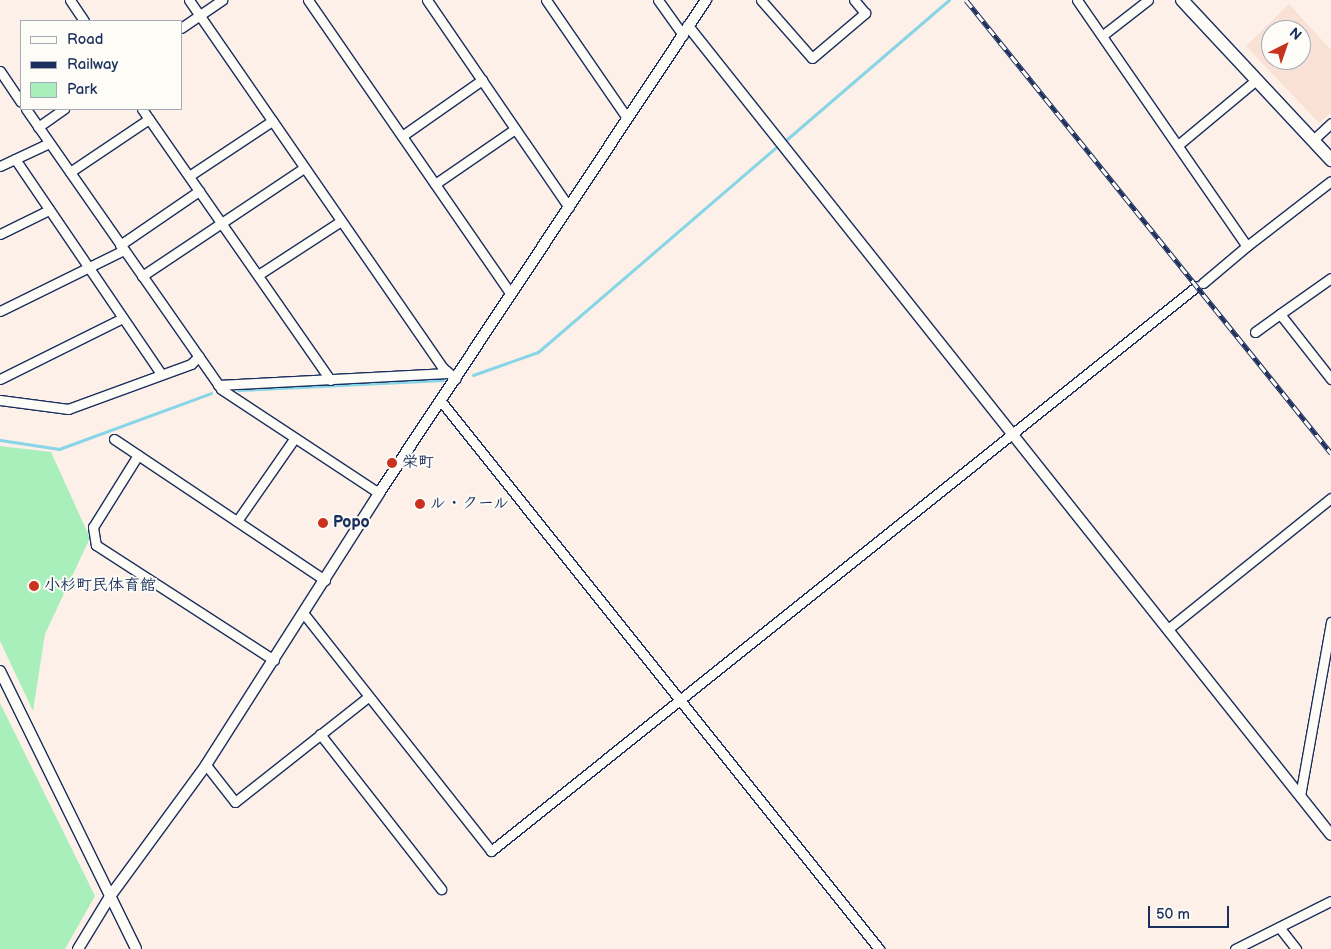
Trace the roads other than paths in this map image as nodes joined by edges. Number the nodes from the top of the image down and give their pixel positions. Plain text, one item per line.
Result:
1 (70, 0) edge
2 (189, 0) edge
3 (222, 0) edge
4 (308, 0) edge
5 (427, 0) edge
6 (546, 0) edge
7 (658, 0) edge
8 (706, 0) edge
9 (762, 0) edge
10 (854, 0) edge
11 (1077, 0) edge
12 (1148, 0) edge
13 (1182, 0) edge
14 (200, 16) junction
15 (83, 20) edge
16 (182, 27) edge
17 (686, 31) junction
18 (1103, 36) junction
19 (0, 71) edge
20 (482, 80) junction
21 (1256, 80) junction
22 (20, 101) edge
23 (27, 110) edge
24 (63, 110) edge
25 (143, 110) edge
26 (627, 118) junction
27 (149, 119) junction
28 (272, 121) junction
29 (1331, 123) edge
30 (38, 127) junction
31 (515, 128) junction
32 (402, 136) junction
33 (1313, 140) junction
34 (49, 142) junction
35 (1178, 145) junction
36 (15, 159) junction
37 (1331, 160) edge
38 (0, 166) edge
39 (304, 168) junction
40 (70, 172) junction
41 (189, 176) junction
42 (1331, 181) edge
43 (435, 184) junction
44 (199, 191) junction
45 (569, 207) junction
46 (49, 210) junction
47 (341, 221) junction
48 (221, 222) junction
49 (0, 234) edge
50 (1247, 246) junction
51 (122, 247) junction
52 (88, 268) junction
53 (258, 275) junction
54 (142, 276) junction
55 (1331, 278) edge
56 (511, 294) junction
57 (0, 311) edge
58 (1280, 314) junction
59 (123, 318) junction
60 (1255, 332) dead end
61 (198, 356) junction
62 (161, 374) junction
63 (452, 376) junction
64 (0, 379) edge
65 (1331, 379) edge
66 (330, 380) junction
67 (218, 385) junction
68 (0, 400) edge
69 (440, 400) junction
70 (1012, 433) junction
71 (294, 438) junction
72 (114, 439) dead end
73 (138, 455) junction
74 (379, 493) junction
75 (1331, 498) edge
76 (237, 521) junction
77 (325, 580) junction
78 (304, 614) junction
79 (1331, 622) edge
80 (1168, 629) junction
81 (274, 660) junction
82 (0, 671) edge
83 (368, 697) junction
84 (679, 700) junction
85 (320, 734) junction
86 (206, 765) junction
87 (1300, 796) junction
88 (1331, 835) edge
89 (441, 889) dead end
90 (111, 895) junction
91 (1331, 901) edge
92 (1279, 927) junction
93 (78, 949) edge
94 (136, 949) edge
95 (879, 949) edge
96 (1235, 949) edge
97 (1296, 949) edge

1 - 15 street
2 - 14 street
3 - 14 street
4 - 32 street
5 - 20 street
6 - 26 street
7 - 17 street
8 - 17 street
9 - 10 street
11 - 18 street
12 - 18 street
13 - 21 main road
14 - 16 street
14 - 28 street
17 - 26 street
17 - 70 street
18 - 35 street
19 - 22 street
20 - 31 street
20 - 32 street
21 - 33 main road
21 - 35 street
23 - 30 street
24 - 30 street
25 - 27 street
26 - 45 street
27 - 40 street
27 - 41 street
28 - 39 street
28 - 41 street
29 - 33 street
30 - 34 street
31 - 43 street
31 - 45 street
32 - 43 street
33 - 37 main road
34 - 36 street
34 - 40 street
35 - 50 street
36 - 38 street
36 - 46 street
39 - 47 street
39 - 48 street
40 - 51 street
41 - 44 street
42 - 50 street
43 - 56 street
44 - 48 street
44 - 51 street
45 - 56 street
46 - 49 street
46 - 52 street
47 - 53 street
47 - 63 street
48 - 53 street
48 - 54 street
50 - 70 street
51 - 52 street
51 - 54 street
52 - 57 street
52 - 59 street
53 - 66 street
54 - 61 street
55 - 58 street
56 - 63 street
58 - 60 street
58 - 65 street
59 - 62 street
59 - 64 street
61 - 62 street
61 - 67 street
62 - 68 street
63 - 66 street
63 - 69 street
66 - 67 street
67 - 71 street
69 - 74 street
69 - 84 street
70 - 80 street
70 - 84 street
71 - 74 street
71 - 76 street
72 - 73 street
73 - 76 street
73 - 81 street
74 - 77 street
75 - 80 street
76 - 77 street
77 - 78 street
78 - 81 street
78 - 83 street
79 - 87 street
80 - 87 street
81 - 86 street
82 - 90 street
83 - 84 street
83 - 85 street
84 - 95 street
85 - 86 street
85 - 89 street
86 - 90 street
87 - 88 street
90 - 93 street
90 - 94 street
91 - 92 street
92 - 96 street
92 - 97 street

